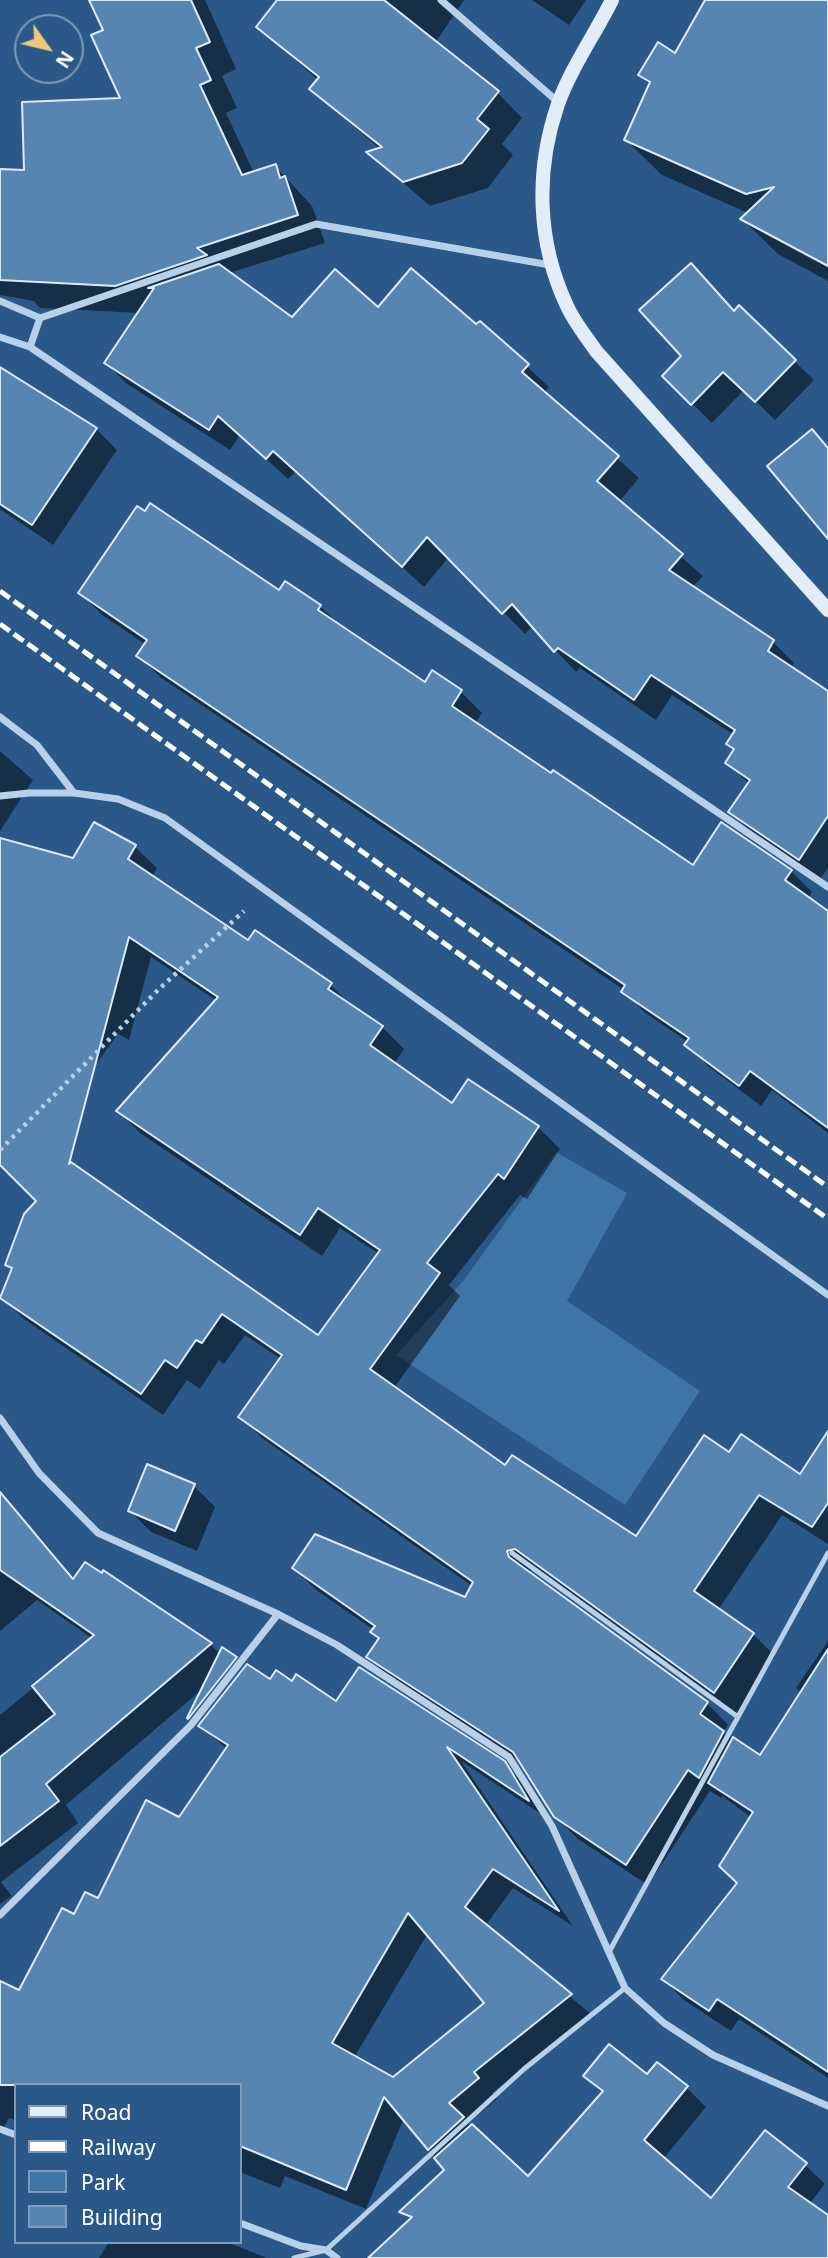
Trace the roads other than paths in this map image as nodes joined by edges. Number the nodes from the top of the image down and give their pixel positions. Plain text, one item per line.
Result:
1 (441, 0) edge
2 (612, 0) edge
3 (559, 102) junction
4 (550, 265) junction
5 (0, 301) edge
6 (40, 318) junction
7 (0, 337) edge
8 (30, 347) junction
9 (828, 610) edge
10 (0, 717) edge
11 (75, 793) junction
12 (0, 796) edge
13 (828, 887) edge
14 (828, 1295) edge
15 (0, 1418) edge
16 (512, 1553) dead end
17 (828, 1553) edge
18 (278, 1614) junction
19 (738, 1717) junction
20 (0, 1915) edge
21 (608, 1953) junction
22 (625, 1989) junction
23 (828, 2106) edge
24 (242, 2224) edge
25 (326, 2250) junction
26 (294, 2258) edge
27 (337, 2258) edge

1 - 3 street
2 - 3 street
3 - 4 street
4 - 6 street
4 - 9 street
5 - 6 street
6 - 8 street
7 - 8 street
8 - 13 street
10 - 11 street
11 - 12 street
11 - 14 street
15 - 18 street
16 - 19 lane
17 - 19 lane
18 - 20 street
18 - 21 street
19 - 21 lane
21 - 22 street
22 - 23 street
22 - 25 lane
24 - 25 street
25 - 26 lane
25 - 27 street

